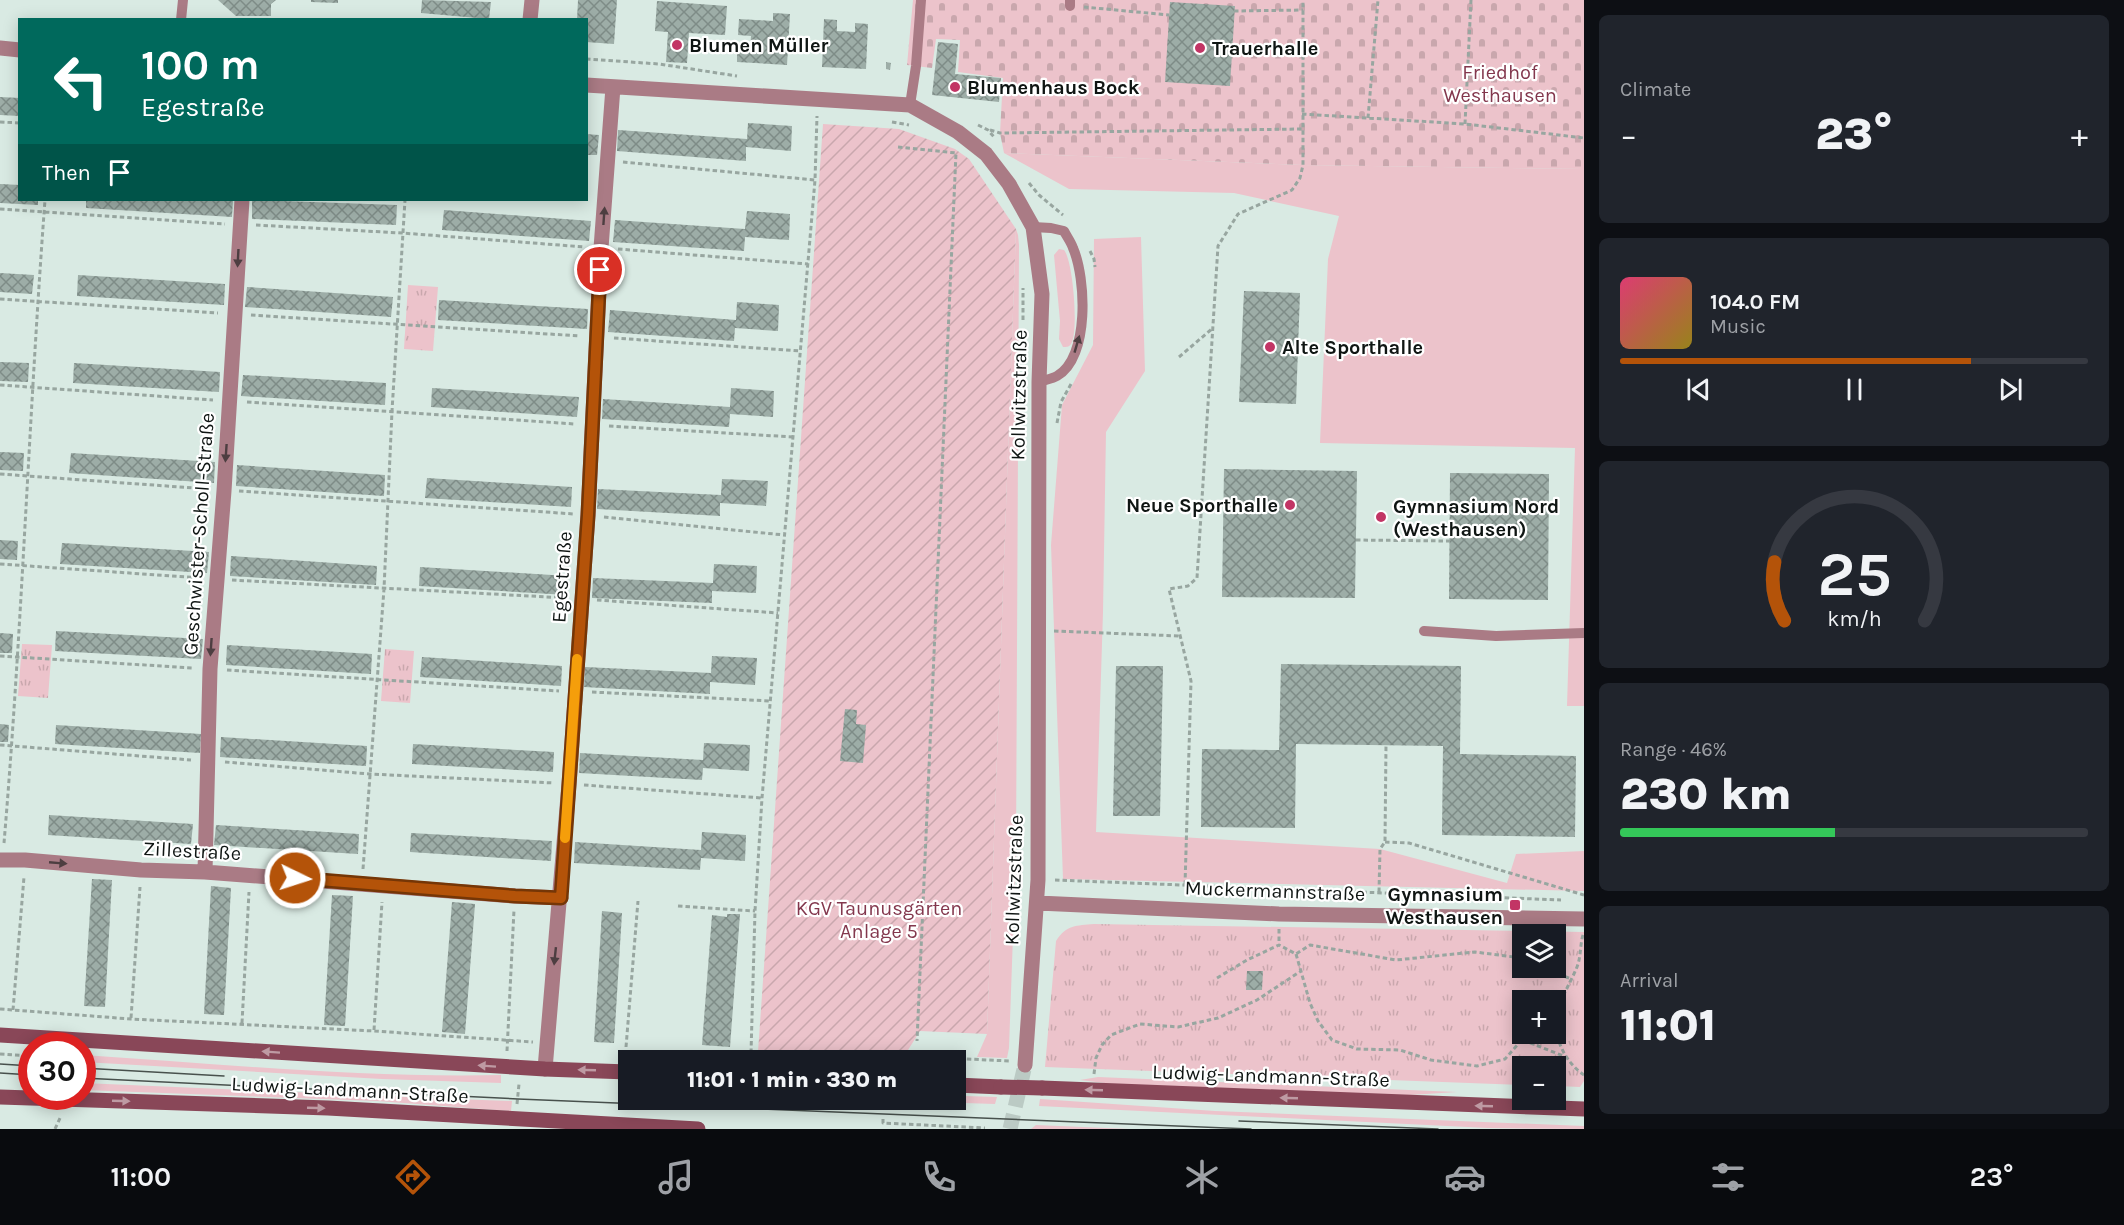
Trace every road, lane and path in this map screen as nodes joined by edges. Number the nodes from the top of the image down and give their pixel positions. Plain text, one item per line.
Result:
1 (183, 0) edge
2 (532, 0) edge
3 (921, 0) edge
4 (1303, 0) edge
5 (1378, 0) edge
6 (1471, 0) edge
7 (1070, 3) edge
8 (1303, 10) junction
9 (1234, 11) dead end
10 (1169, 15) dead end
11 (181, 18) edge
12 (530, 18) edge
13 (0, 48) edge
14 (18, 50) edge
15 (588, 59) edge
16 (744, 77) dead end
17 (588, 85) edge
18 (613, 87) junction
19 (817, 99) junction
20 (910, 105) junction
21 (1302, 114) junction
22 (1368, 118) junction
23 (969, 120) dead end
24 (0, 122) edge
25 (890, 122) dead end
26 (18, 123) edge
27 (1465, 124) junction
28 (912, 125) dead end
29 (1302, 129) junction
30 (988, 130) junction
31 (994, 138) dead end
32 (1584, 138) edge
33 (898, 147) dead end
34 (608, 161) junction
35 (1025, 178) dead end
36 (815, 180) junction
37 (45, 201) edge
38 (242, 201) edge
39 (405, 201) edge
40 (0, 210) edge
41 (44, 212) junction
42 (1064, 216) dead end
43 (240, 225) junction
44 (1033, 227) junction
45 (402, 233) junction
46 (601, 248) junction
47 (1090, 250) dead end
48 (808, 264) junction
49 (1095, 270) dead end
50 (1023, 288) dead end
51 (0, 299) edge
52 (37, 301) junction
53 (235, 314) junction
54 (1023, 323) dead end
55 (397, 325) junction
56 (1213, 328) junction
57 (598, 337) junction
58 (800, 351) junction
59 (1179, 357) dead end
60 (1076, 377) dead end
61 (1039, 382) junction
62 (0, 385) edge
63 (32, 387) junction
64 (230, 401) junction
65 (392, 411) junction
66 (591, 425) junction
67 (1055, 432) dead end
68 (793, 437) junction
69 (0, 474) edge
70 (28, 475) junction
71 (224, 490) junction
72 (388, 500) junction
73 (588, 515) junction
74 (784, 535) junction
75 (1356, 540) dead end
76 (1450, 541) dead end
77 (0, 564) edge
78 (22, 565) junction
79 (216, 579) junction
80 (384, 589) junction
81 (582, 599) junction
82 (778, 613) junction
83 (1049, 631) dead end
84 (1424, 631) dead end
85 (1584, 633) edge
86 (1180, 636) junction
87 (0, 656) edge
88 (18, 657) junction
89 (210, 669) junction
90 (376, 681) junction
91 (575, 692) junction
92 (770, 701) junction
93 (0, 745) edge
94 (1386, 745) dead end
95 (13, 746) junction
96 (207, 761) junction
97 (370, 774) junction
98 (569, 784) junction
99 (762, 798) junction
100 (1385, 842) junction
101 (2, 860) edge
102 (25, 860) junction
103 (141, 870) junction
104 (205, 872) junction
105 (250, 876) junction
106 (1056, 880) dead end
107 (362, 883) junction
108 (383, 885) junction
109 (1185, 885) junction
110 (1379, 892) junction
111 (1584, 895) edge
112 (515, 896) junction
113 (561, 898) junction
114 (1561, 900) dead end
115 (638, 901) dead end
116 (1038, 903) junction
117 (678, 906) dead end
118 (755, 911) junction
119 (1584, 919) edge
120 (1584, 933) edge
121 (1279, 934) dead end
122 (1280, 945) junction
123 (1296, 954) junction
124 (1512, 957) edge
125 (1301, 971) junction
126 (1566, 977) edge
127 (1216, 978) dead end
128 (1571, 979) junction
129 (1566, 993) edge
130 (0, 1010) edge
131 (13, 1011) junction
132 (131, 1019) junction
133 (242, 1024) junction
134 (374, 1030) junction
135 (0, 1035) edge
136 (507, 1040) junction
137 (917, 1041) dead end
138 (547, 1043) junction
139 (1519, 1044) edge
140 (1533, 1044) edge
141 (1560, 1044) edge
142 (626, 1047) dead end
143 (751, 1050) edge
144 (0, 1054) edge
145 (18, 1055) edge
146 (1568, 1058) junction
147 (966, 1059) edge
148 (1007, 1061) dead end
149 (1025, 1065) tunnel mouth
150 (507, 1067) junction
151 (545, 1069) junction
152 (618, 1072) edge
153 (1095, 1074) dead end
154 (1584, 1075) edge
155 (966, 1085) edge
156 (0, 1097) edge
157 (1584, 1100) edge
158 (1566, 1105) edge
159 (1512, 1106) edge
160 (1566, 1108) edge
161 (1584, 1109) edge
162 (527, 1119) junction
163 (883, 1119) dead end
164 (594, 1126) edge
165 (985, 1128) edge
166 (698, 1129) edge

1 - 11 lane
2 - 12 street
3 - 20 lane
4 - 8 path
5 - 22 path
6 - 27 path
7 - 10 path
8 - 9 path
8 - 21 path
13 - 14 street
15 - 16 path
17 - 18 street, Kollwitzstraße
18 - 19 street, Kollwitzstraße
18 - 34 street, Egestraße
19 - 20 street, Kollwitzstraße
19 - 36 path
20 - 44 street, Kollwitzstraße
21 - 22 path
21 - 29 path
22 - 27 path
23 - 30 path
24 - 26 path
25 - 28 path
27 - 32 path
29 - 30 path
29 - 56 path
30 - 31 path
33 - 137 path
34 - 36 path
46 -> 34 street, Egestraße
35 - 42 path
36 - 48 path
37 - 41 path
38 - 43 street, Geschwister-Scholl-Straße
39 - 45 path
40 - 41 path
41 - 43 path
41 - 52 path
43 - 45 path
43 -> 53 street, Geschwister-Scholl-Straße
44 - 61 street, Kollwitzstraße
61 -> 44 lane
45 - 46 path
45 - 55 path
46 - 48 path
46 - 57 street, Egestraße
47 - 49 path
48 - 58 path
50 - 54 path
51 - 52 path
52 - 53 path
52 - 63 path
53 - 55 path
53 - 64 street, Geschwister-Scholl-Straße
55 - 57 path
55 - 65 path
56 - 59 path
56 - 86 path
57 - 58 path
57 - 66 street, Egestraße
58 - 68 path
60 - 67 path
61 - 116 street, Kollwitzstraße
62 - 63 path
63 - 64 path
63 - 70 path
64 - 65 path
64 -> 71 street, Geschwister-Scholl-Straße
65 - 66 path
65 - 72 path
66 - 68 path
66 - 73 street, Egestraße
68 - 74 path
69 - 70 path
70 - 71 path
70 - 78 path
71 - 72 path
71 - 79 street, Geschwister-Scholl-Straße
72 - 73 path
72 - 80 path
73 - 74 path
73 - 81 street, Egestraße
74 - 82 path
75 - 76 path
77 - 78 path
78 - 79 path
78 - 88 path
79 - 80 path
79 -> 89 street, Geschwister-Scholl-Straße
80 - 81 path
80 - 90 path
81 - 82 path
81 - 91 street, Egestraße
82 - 92 path
83 - 86 path
84 - 85 lane
86 - 109 path
87 - 88 path
88 - 89 path
88 - 95 path
89 - 90 path
89 - 96 street, Geschwister-Scholl-Straße
90 - 91 path
90 - 97 path
91 - 92 path
91 - 98 street, Egestraße
92 - 99 path
93 - 95 path
94 - 100 path
95 - 96 path
95 - 101 path
96 - 97 path
96 - 104 street, Geschwister-Scholl-Straße
97 - 98 path
97 - 107 path
98 - 99 path
98 - 113 street, Egestraße
99 - 118 path
100 - 110 path
100 - 111 path
101 - 102 street, Zillestraße
102 -> 103 street, Zillestraße
102 - 131 path
103 - 104 street, Zillestraße
103 - 132 path
104 - 105 street, Zillestraße
105 - 107 street, Zillestraße
105 - 133 path
106 - 109 path
107 - 108 street, Zillestraße
108 - 112 street, Zillestraße
108 - 134 path
109 - 110 path
110 - 114 path
112 - 113 street, Zillestraße
112 - 136 path
113 -> 138 street, Egestraße
115 - 142 path
116 - 119 street, Muckermannstraße
116 - 149 street, Kollwitzstraße
117 - 118 path
118 - 143 path
120 - 128 path
121 - 122 path
122 - 123 path
122 - 127 path
123 - 124 path
123 - 125 path
125 - 139 path
125 - 153 path
126 - 128 path
128 - 129 path
130 - 131 path
131 - 132 path
132 - 133 path
133 - 134 path
134 - 136 path
150 -> 135 main road, Ludwig-Landmann-Straße
136 - 138 path
136 - 150 path
138 - 151 street, Egestraße
140 - 146 path
141 - 146 path
144 - 145 path
146 - 154 path
147 - 148 path
150 - 151 main road, Ludwig-Landmann-Straße
150 - 162 path
152 -> 151 main road, Ludwig-Landmann-Straße
159 -> 155 main road, Ludwig-Landmann-Straße, bridge
156 -> 162 main road, Ludwig-Landmann-Straße
157 - 158 street
160 - 161 main road, Ludwig-Landmann-Straße
162 - 164 main road, Ludwig-Landmann-Straße
163 - 165 path
164 - 166 main road, Ludwig-Landmann-Straße

